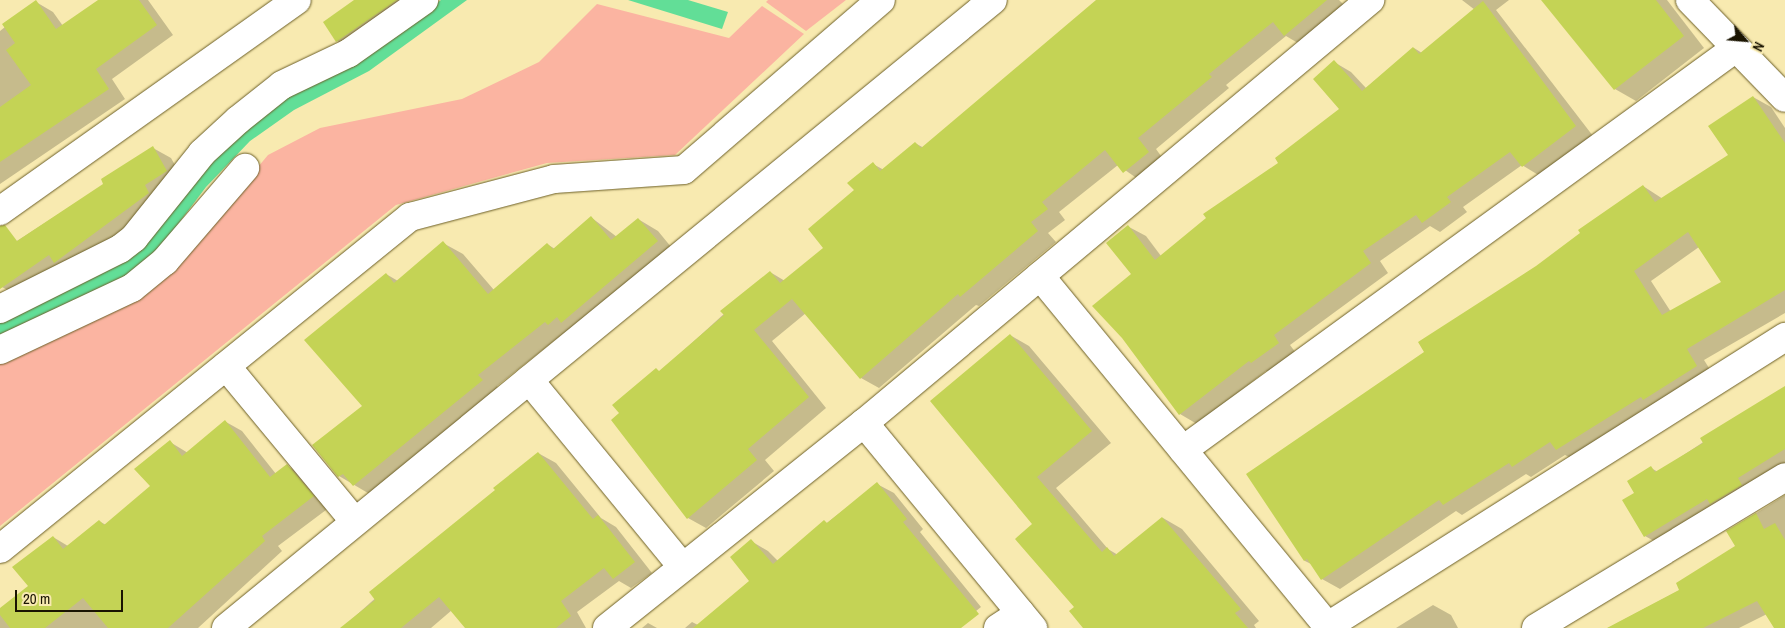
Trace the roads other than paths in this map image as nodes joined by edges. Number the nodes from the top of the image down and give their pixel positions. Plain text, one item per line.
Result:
1 (297, 0) edge
2 (424, 0) edge
3 (881, 0) edge
4 (993, 0) edge
5 (1369, 0) edge
6 (1690, 0) edge
7 (269, 8) edge
8 (1736, 48) junction
9 (1785, 98) edge
10 (245, 168) dead end
11 (0, 211) edge
12 (1040, 276) junction
13 (0, 309) edge
14 (1785, 337) edge
15 (0, 350) edge
16 (226, 366) junction
17 (529, 380) junction
18 (864, 424) junction
19 (1183, 450) junction
20 (1785, 477) edge
21 (355, 522) junction
22 (0, 548) edge
23 (682, 566) junction
24 (1027, 620) edge
25 (1329, 627) edge
26 (226, 628) edge
27 (607, 628) edge
28 (998, 628) edge
29 (1536, 628) edge

1 - 7 street
2 - 13 street
3 - 16 street
4 - 17 street
5 - 12 street
6 - 8 street
7 - 11 street
8 - 9 street
8 - 19 street
10 - 15 street
12 - 18 street
12 - 19 street
14 - 25 street
16 - 21 street
16 - 22 street
17 - 21 street
17 - 23 street
18 - 23 street
18 - 24 street
19 - 25 street
20 - 29 street
21 - 26 street
23 - 27 street
24 - 28 street

